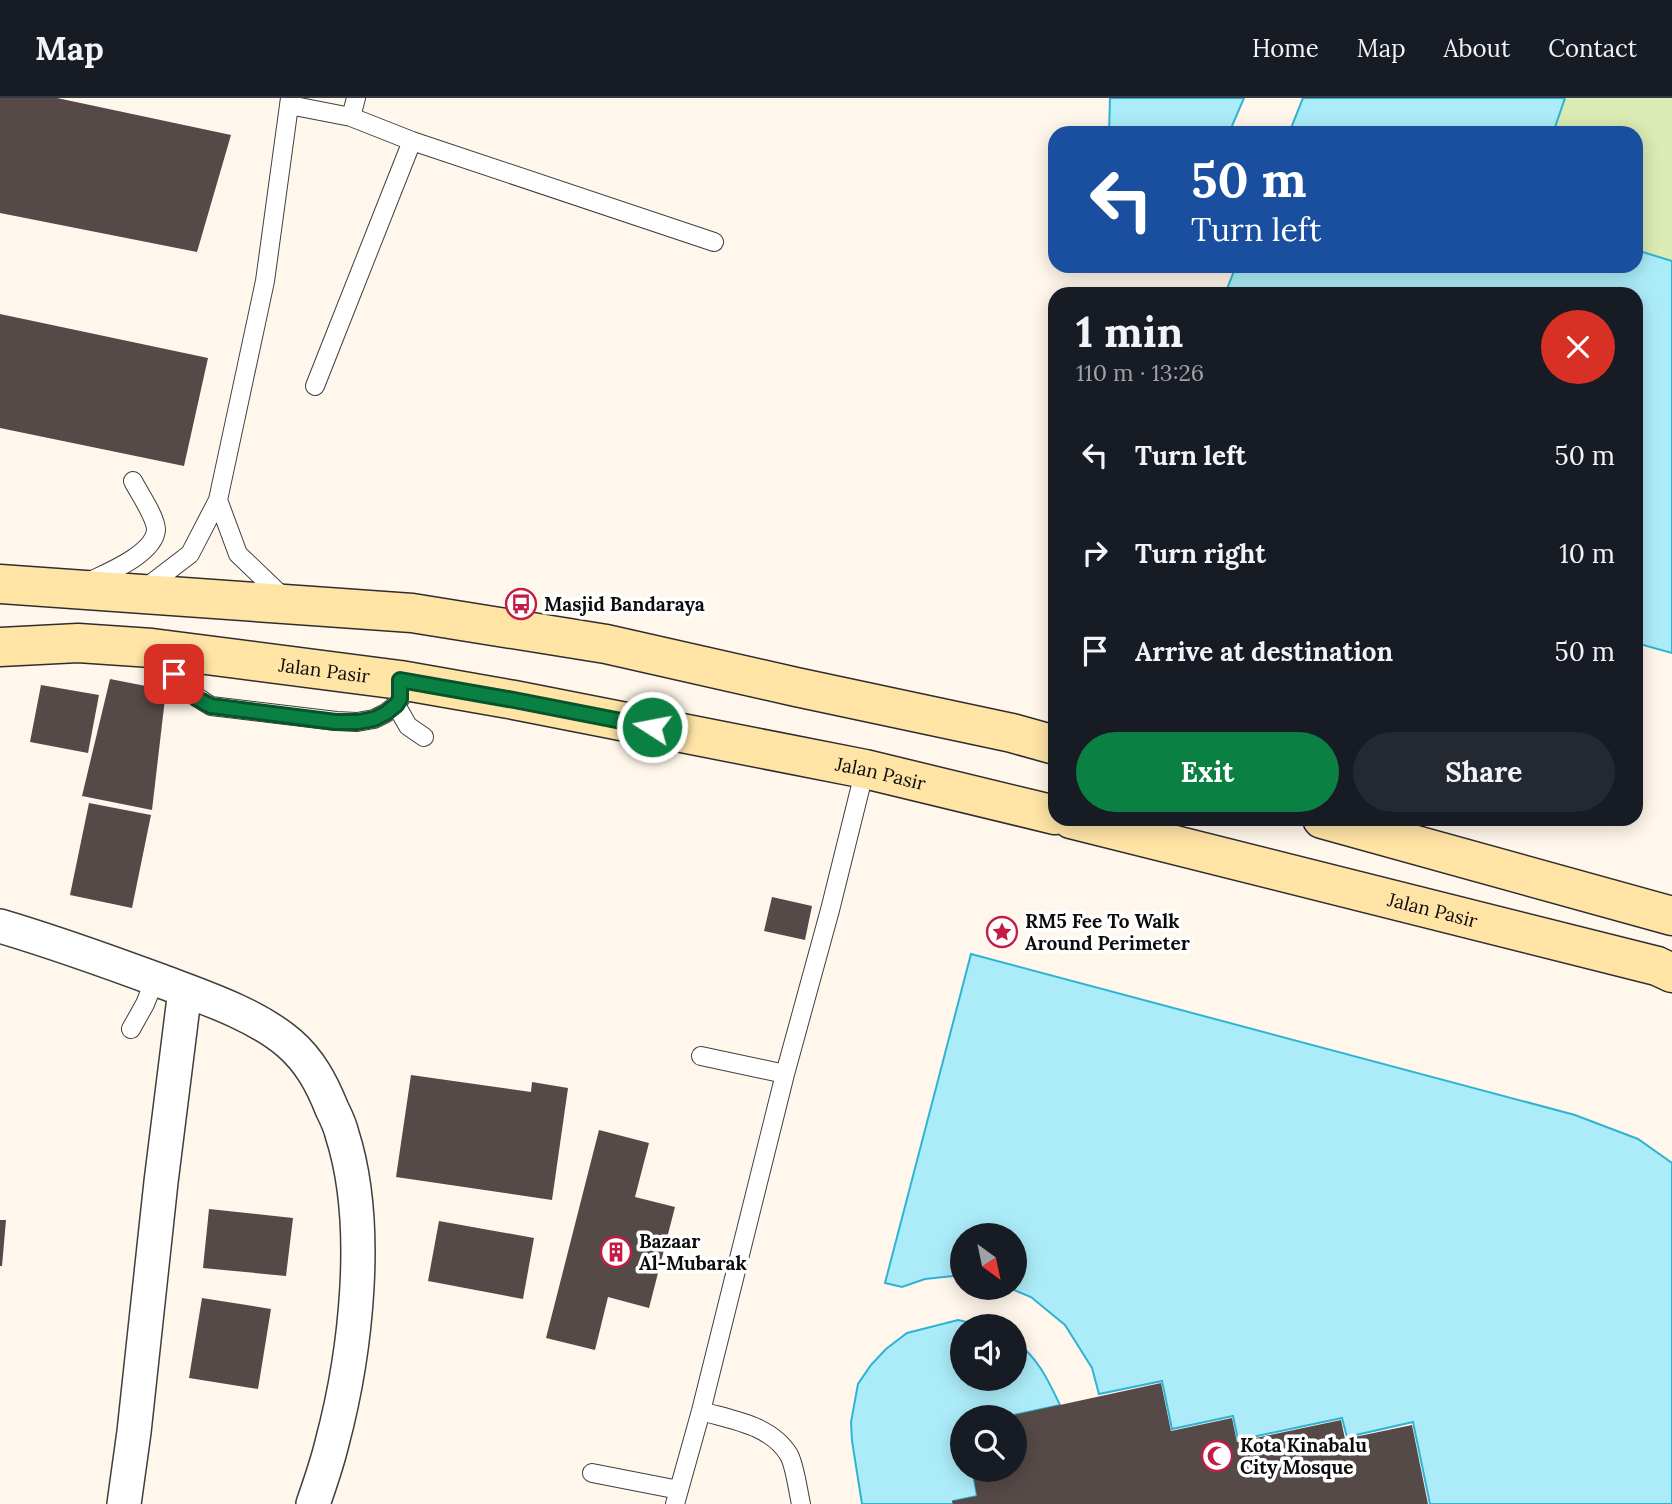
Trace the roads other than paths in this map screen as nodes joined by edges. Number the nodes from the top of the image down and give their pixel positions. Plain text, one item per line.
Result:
1 (356, 98) edge
2 (289, 101) edge
3 (351, 117) junction
4 (412, 141) junction
5 (714, 242) dead end
6 (314, 386) dead end
7 (133, 481) dead end
8 (218, 500) junction
9 (0, 584) edge
10 (72, 589) junction
11 (137, 594) junction
12 (290, 604) junction
13 (0, 647) edge
14 (152, 648) junction
15 (398, 693) junction
16 (424, 737) dead end
17 (1048, 743) edge
18 (865, 769) junction
19 (1048, 813) edge
20 (1099, 826) edge
21 (1348, 826) edge
22 (1672, 915) edge
23 (0, 926) edge
24 (1672, 973) edge
25 (170, 984) junction
26 (131, 1029) dead end
27 (701, 1056) dead end
28 (785, 1074) junction
29 (701, 1411) junction
30 (592, 1473) dead end
31 (677, 1497) edge
32 (124, 1504) edge
33 (313, 1504) edge
34 (801, 1504) edge

1 - 3 lane
2 - 3 lane
2 - 8 lane
3 - 4 lane
4 - 5 lane
4 - 6 lane
7 - 10 lane
8 - 11 lane
8 - 12 lane
9 - 10 main road
10 - 11 main road
11 - 12 main road
12 - 17 main road
13 - 14 main road, Jalan Pasir
14 - 15 main road, Jalan Pasir
14 - 15 lane
15 - 16 lane
15 - 18 main road, Jalan Pasir
18 - 19 main road, Jalan Pasir
18 - 28 lane
20 - 24 main road, Jalan Pasir
21 - 22 main road
23 - 25 street
25 - 26 lane
25 - 32 street
25 - 33 street
27 - 28 lane
28 - 29 lane
29 - 31 lane
29 - 34 lane
30 - 31 lane

